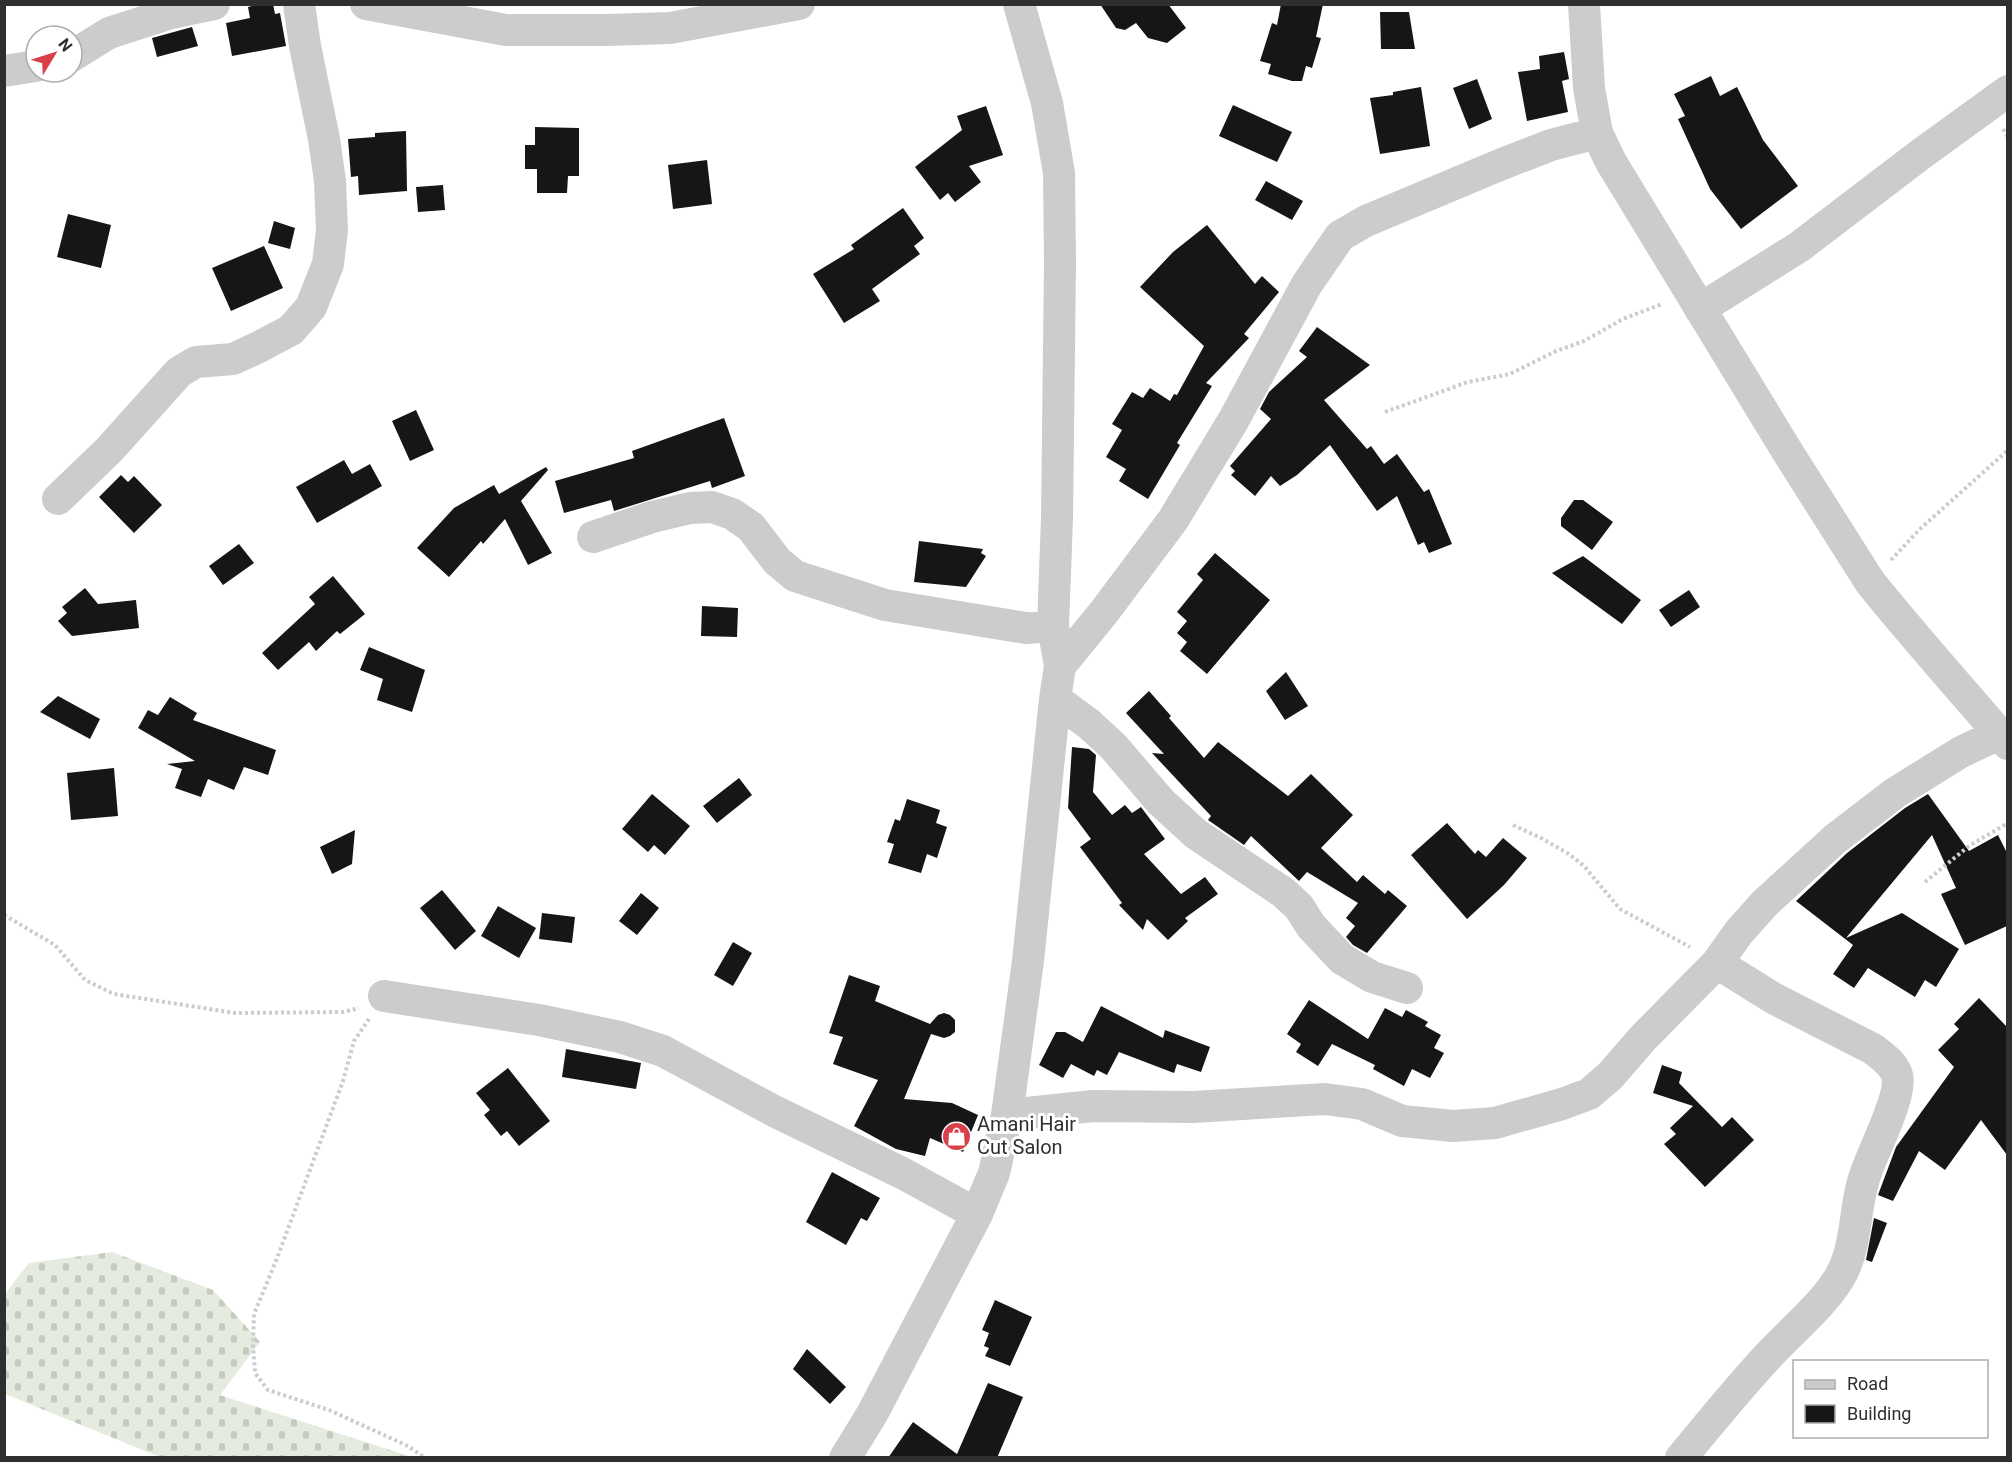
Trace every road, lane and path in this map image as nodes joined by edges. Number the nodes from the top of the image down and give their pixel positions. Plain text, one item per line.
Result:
1 (214, 4) edge
2 (299, 4) edge
3 (366, 4) edge
4 (799, 4) edge
5 (1019, 4) edge
6 (1584, 4) edge
7 (84, 49) edge
8 (24, 68) edge
9 (4, 71) edge
10 (2007, 91) edge
11 (1597, 133) junction
12 (1696, 303) junction
13 (1385, 412) dead end
14 (2007, 450) edge
15 (58, 499) dead end
16 (593, 537) dead end
17 (1869, 582) junction
18 (1053, 626) junction
19 (1060, 666) junction
20 (1055, 699) junction
21 (2003, 739) edge
22 (2007, 823) edge
23 (1513, 825) dead end
24 (1925, 882) dead end
25 (4, 915) edge
26 (1718, 960) junction
27 (1407, 988) dead end
28 (384, 996) junction
29 (1007, 1115) junction
30 (977, 1214) junction
31 (425, 1458) edge
32 (846, 1458) edge
33 (1681, 1458) edge

1 - 7 street
2 - 15 street
3 - 4 street
5 - 18 street
6 - 11 street
8 - 9 street
10 - 12 street
11 - 12 street
11 - 19 street
12 - 13 path
12 - 17 street
14 - 17 path
16 - 18 street
17 - 21 street
18 - 19 street
19 - 20 street
20 - 27 street
20 - 29 street
21 - 26 street
22 - 24 path
23 - 26 path
25 - 28 path
26 - 29 street
26 - 33 street
28 - 30 street
28 - 31 path
29 - 30 street
30 - 32 street

